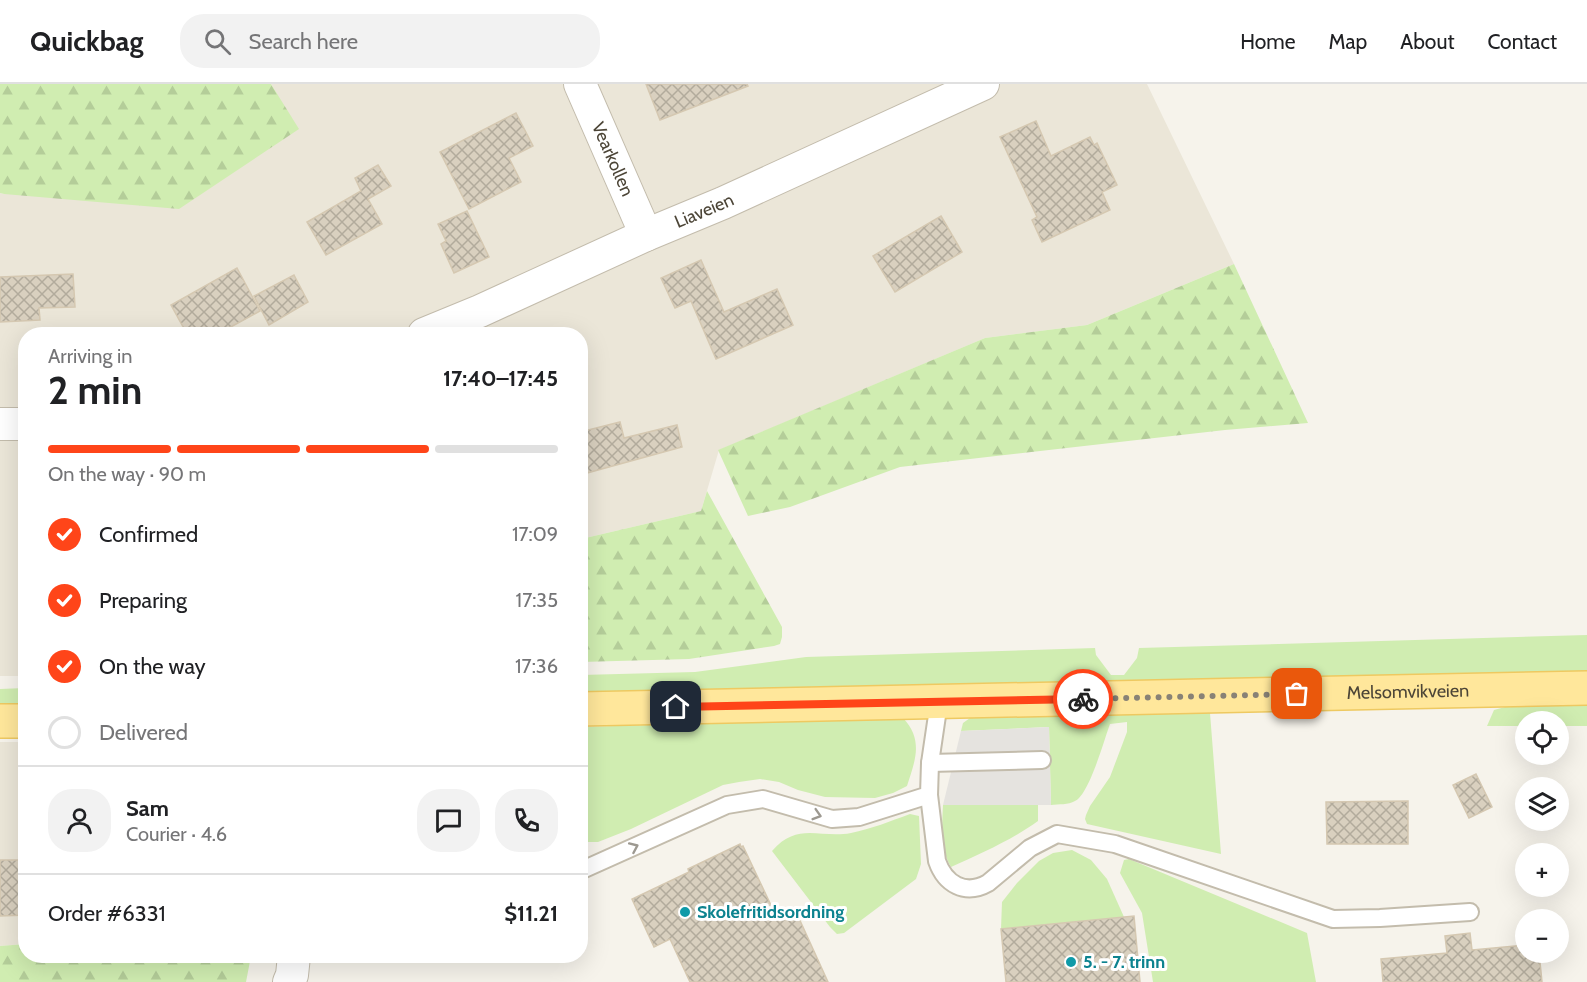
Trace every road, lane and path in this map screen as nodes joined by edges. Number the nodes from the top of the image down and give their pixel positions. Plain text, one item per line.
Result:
1 (580, 84) edge
2 (983, 84) edge
3 (646, 236) junction
4 (441, 327) edge
5 (0, 424) edge
6 (18, 424) edge
7 (1587, 688) edge
8 (939, 702) junction
9 (588, 709) edge
10 (0, 721) edge
11 (18, 721) edge
12 (1042, 760) dead end
13 (930, 763) junction
14 (929, 795) junction
15 (588, 867) edge
16 (1470, 912) dead end
17 (293, 963) edge
18 (289, 982) edge

1 - 3 street, Vearkollen
2 - 3 street, Liaveien
3 - 4 street, Liaveien
5 - 6 street
7 - 8 main road, Melsomvikveien
8 - 9 main road, Melsomvikveien
8 - 13 lane
10 - 11 main road
12 - 13 lane
13 - 14 lane
15 -> 14 lane
14 - 16 lane
17 - 18 street

